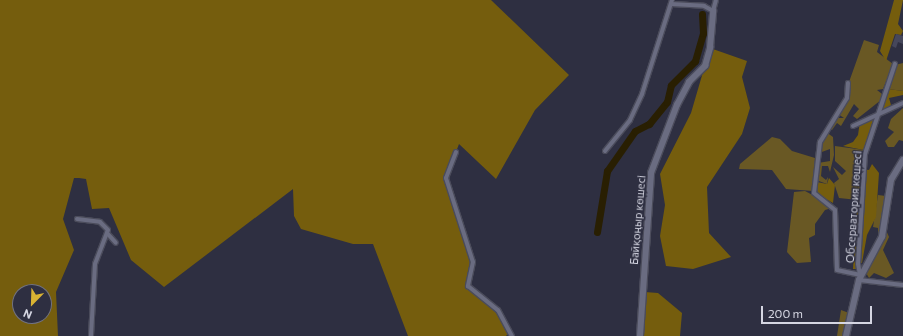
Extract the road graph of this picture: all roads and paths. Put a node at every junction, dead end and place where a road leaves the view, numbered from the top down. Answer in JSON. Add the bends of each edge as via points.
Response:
{"nodes":[{"id":1,"x":716,"y":0,"type":"edge"},
{"id":2,"x":671,"y":2,"type":"edge"},
{"id":3,"x":713,"y":11,"type":"junction"},
{"id":4,"x":895,"y":64,"type":"dead end"},
{"id":5,"x":848,"y":83,"type":"dead end"},
{"id":6,"x":903,"y":103,"type":"edge"},
{"id":7,"x":877,"y":118,"type":"junction"},
{"id":8,"x":853,"y":126,"type":"dead end"},
{"id":9,"x":605,"y":151,"type":"dead end"},
{"id":10,"x":456,"y":152,"type":"dead end"},
{"id":11,"x":902,"y":162,"type":"edge"},
{"id":12,"x":77,"y":219,"type":"dead end"},
{"id":13,"x":107,"y":233,"type":"junction"},
{"id":14,"x":116,"y":243,"type":"dead end"},
{"id":15,"x":860,"y":278,"type":"junction"},
{"id":16,"x":903,"y":285,"type":"edge"},
{"id":17,"x":91,"y":336,"type":"edge"},
{"id":18,"x":512,"y":336,"type":"edge"},
{"id":19,"x":640,"y":336,"type":"edge"},
{"id":20,"x":846,"y":336,"type":"edge"}],
"edges":[{"from":1,"to":3,"type":"street","name":"Байқоңыр көшесі"},
{"from":2,"to":3,"type":"street","via":[[704,6]]},
{"from":2,"to":9,"type":"street","via":[[664,17],[654,64],[633,114]]},
{"from":3,"to":19,"type":"street","name":"Байқоңыр көшесі","via":[[710,48],[705,66],[690,82],[677,105],[651,173]]},
{"from":4,"to":7,"type":"street","name":"Обсерватория көшесі"},
{"from":5,"to":15,"type":"street","via":[[847,98],[820,142],[814,193],[835,207],[837,270]]},
{"from":6,"to":7,"type":"street"},
{"from":7,"to":8,"type":"street","via":[[865,118]]},
{"from":7,"to":15,"type":"street","name":"Обсерватория көшесі","via":[[865,154],[858,264]]},
{"from":10,"to":18,"type":"street","via":[[446,178],[472,262],[468,286],[498,310]]},
{"from":11,"to":15,"type":"street","via":[[891,180],[882,237]]},
{"from":12,"to":13,"type":"street","via":[[100,222]]},
{"from":13,"to":14,"type":"street"},
{"from":13,"to":17,"type":"street","via":[[95,264]]},
{"from":15,"to":16,"type":"street"},
{"from":15,"to":20,"type":"street"}]}
